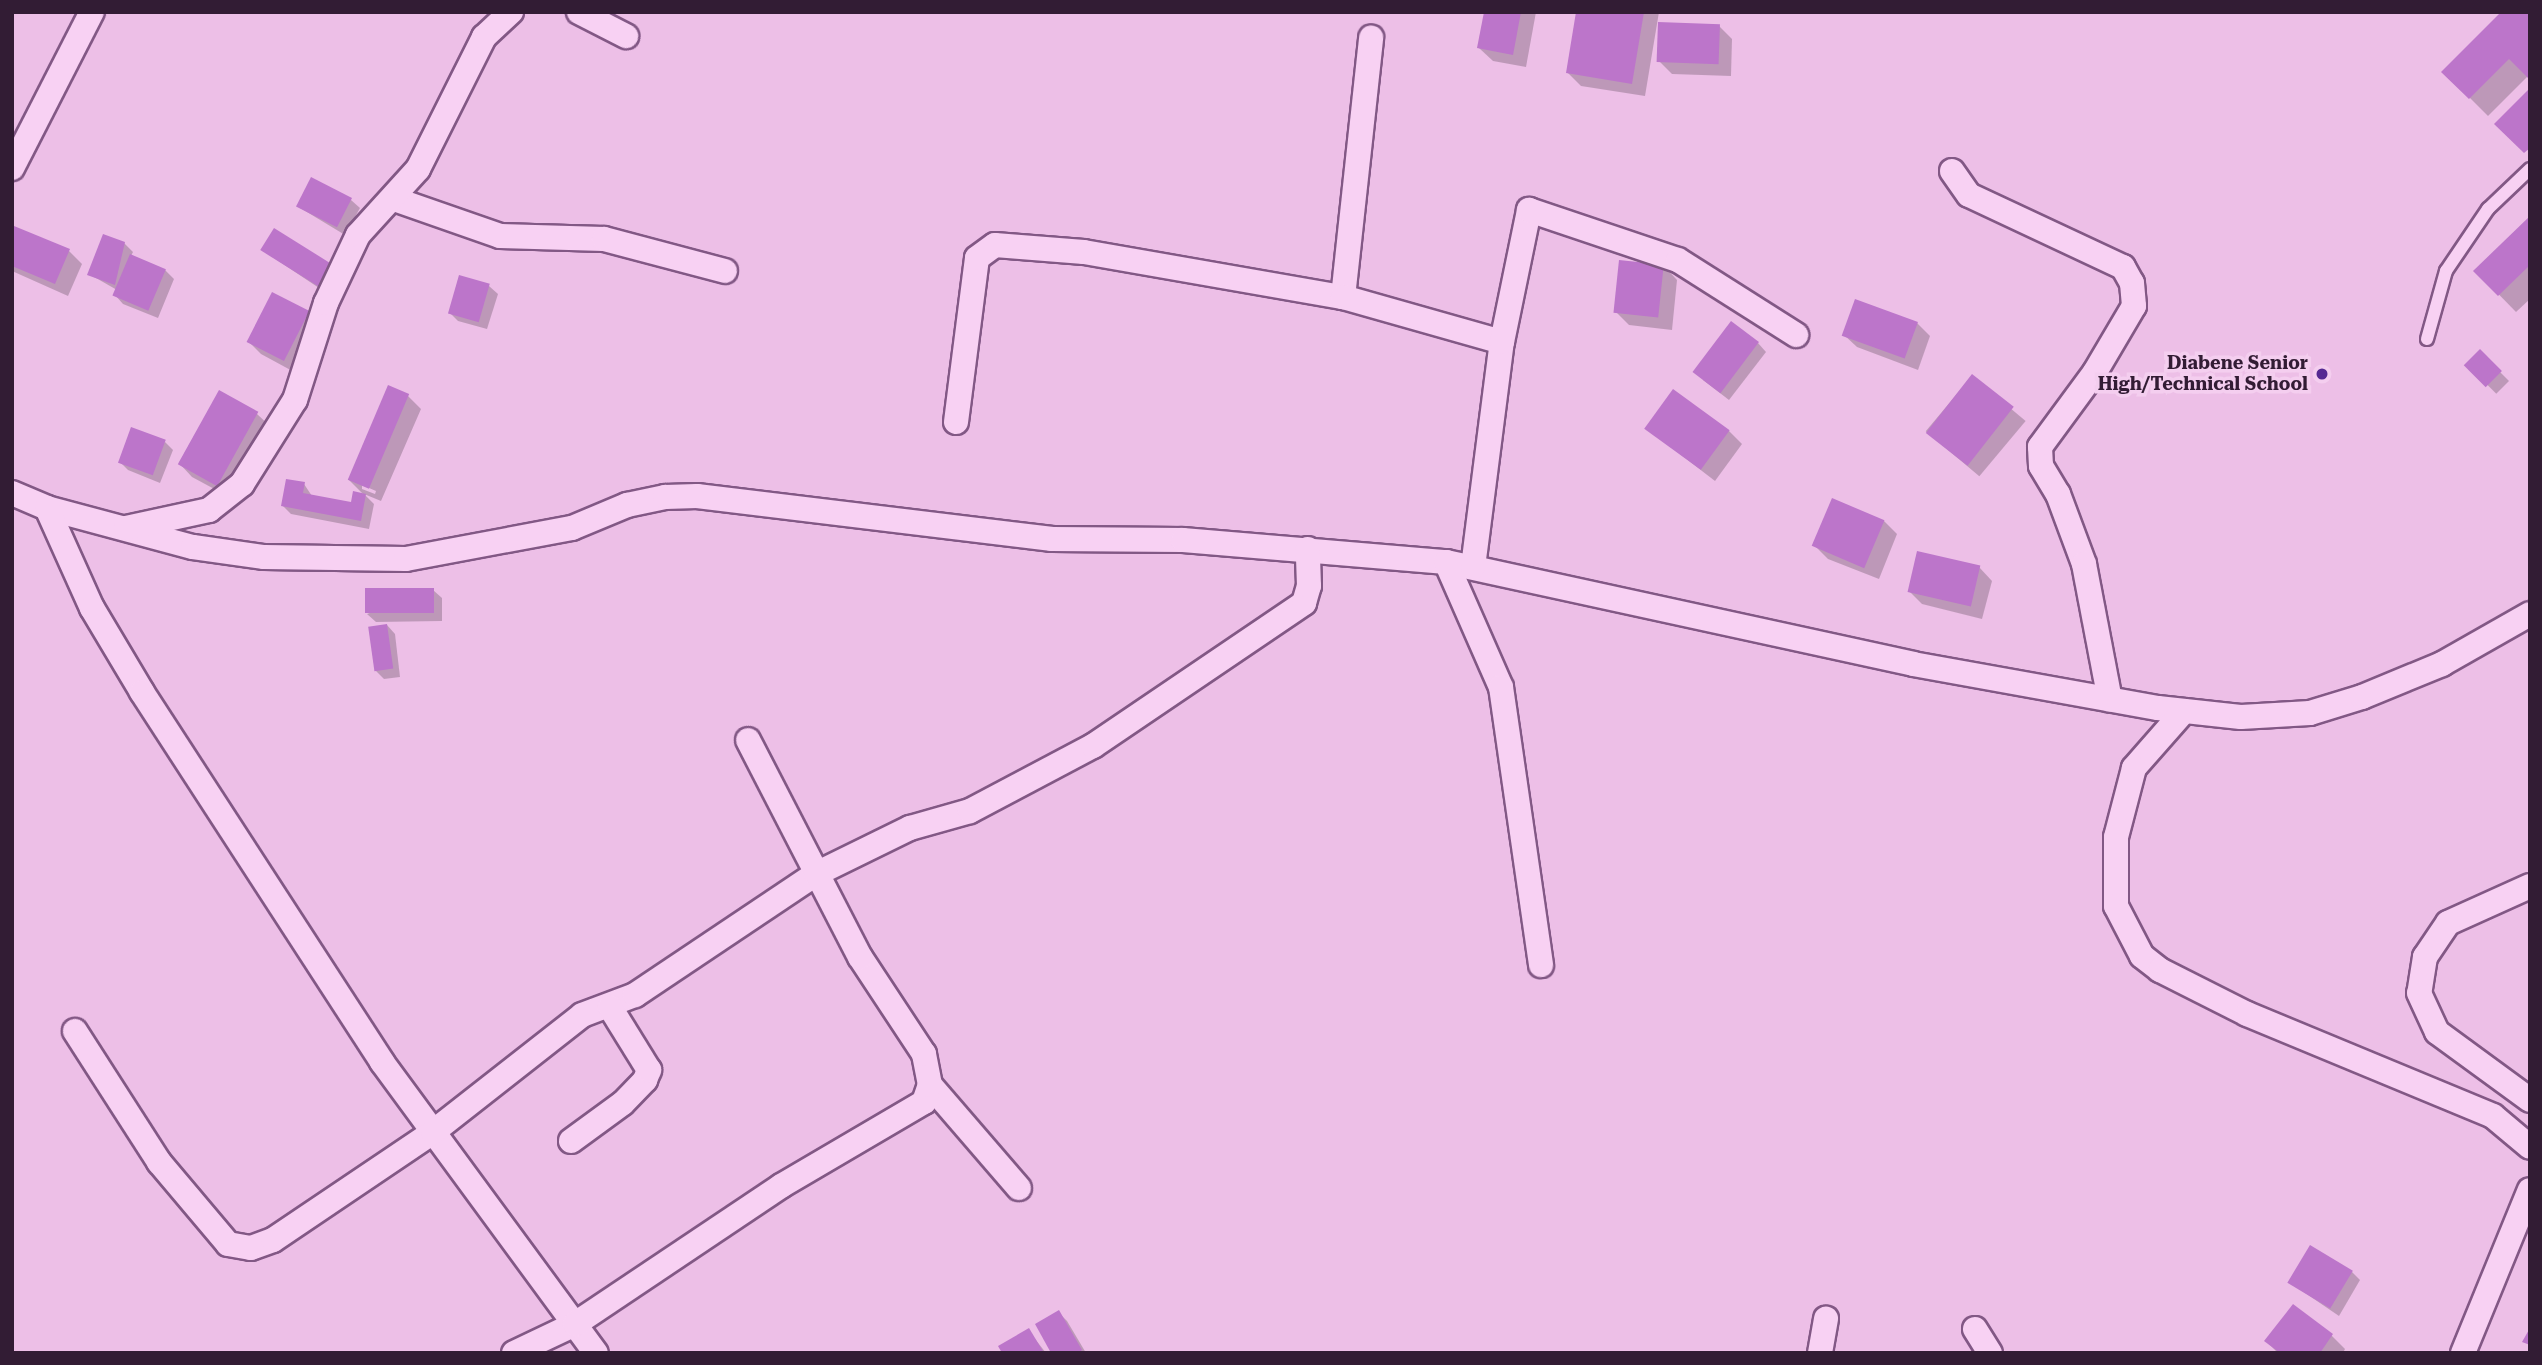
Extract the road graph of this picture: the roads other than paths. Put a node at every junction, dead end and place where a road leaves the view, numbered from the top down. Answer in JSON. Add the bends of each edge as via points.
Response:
{"nodes":[{"id":1,"x":92,"y":12,"type":"edge"},
{"id":2,"x":511,"y":12,"type":"edge"},
{"id":3,"x":579,"y":12,"type":"edge"},
{"id":4,"x":626,"y":36,"type":"dead end"},
{"id":5,"x":1371,"y":38,"type":"dead end"},
{"id":6,"x":12,"y":167,"type":"edge"},
{"id":7,"x":2530,"y":169,"type":"edge"},
{"id":8,"x":1952,"y":172,"type":"dead end"},
{"id":9,"x":394,"y":199,"type":"junction"},
{"id":10,"x":725,"y":271,"type":"dead end"},
{"id":11,"x":1343,"y":297,"type":"junction"},
{"id":12,"x":1796,"y":335,"type":"dead end"},
{"id":13,"x":2427,"y":339,"type":"dead end"},
{"id":14,"x":1502,"y":342,"type":"junction"},
{"id":15,"x":956,"y":422,"type":"dead end"},
{"id":16,"x":12,"y":493,"type":"edge"},
{"id":17,"x":47,"y":508,"type":"junction"},
{"id":18,"x":122,"y":529,"type":"junction"},
{"id":19,"x":1308,"y":548,"type":"junction"},
{"id":20,"x":1446,"y":562,"type":"junction"},
{"id":21,"x":1473,"y":567,"type":"junction"},
{"id":22,"x":2530,"y":614,"type":"edge"},
{"id":23,"x":2110,"y":700,"type":"junction"},
{"id":24,"x":2184,"y":711,"type":"junction"},
{"id":25,"x":748,"y":740,"type":"dead end"},
{"id":26,"x":816,"y":874,"type":"junction"},
{"id":27,"x":2530,"y":886,"type":"edge"},
{"id":28,"x":1541,"y":965,"type":"dead end"},
{"id":29,"x":610,"y":1007,"type":"junction"},
{"id":30,"x":75,"y":1031,"type":"dead end"},
{"id":31,"x":930,"y":1085,"type":"junction"},
{"id":32,"x":2530,"y":1100,"type":"edge"},
{"id":33,"x":433,"y":1132,"type":"junction"},
{"id":34,"x":571,"y":1140,"type":"dead end"},
{"id":35,"x":2530,"y":1146,"type":"edge"},
{"id":36,"x":1019,"y":1188,"type":"dead end"},
{"id":37,"x":2530,"y":1190,"type":"edge"},
{"id":38,"x":1826,"y":1318,"type":"dead end"},
{"id":39,"x":575,"y":1324,"type":"junction"},
{"id":40,"x":1975,"y":1329,"type":"dead end"},
{"id":41,"x":2473,"y":1350,"type":"edge"},
{"id":42,"x":514,"y":1353,"type":"edge"},
{"id":43,"x":596,"y":1353,"type":"edge"},
{"id":44,"x":1820,"y":1353,"type":"edge"},
{"id":45,"x":1990,"y":1353,"type":"edge"}],
"edges":[{"from":1,"to":6,"type":"street"},
{"from":2,"to":9,"type":"street","via":[[484,37],[418,169]]},
{"from":3,"to":4,"type":"street"},
{"from":5,"to":11,"type":"street"},
{"from":7,"to":13,"type":"lane","via":[[2488,209],[2446,271]]},
{"from":8,"to":23,"type":"street","via":[[1969,195],[2123,267],[2132,282],[2134,306],[2095,372],[2040,447],[2041,466],[2058,494],[2084,564]]},
{"from":9,"to":10,"type":"street","via":[[500,236],[604,239]]},
{"from":9,"to":18,"type":"street","via":[[358,234],[327,303],[295,400],[242,484],[209,510]]},
{"from":11,"to":14,"type":"street"},
{"from":11,"to":15,"type":"street","via":[[1084,252],[995,245],[977,258]]},
{"from":12,"to":14,"type":"street","via":[[1678,260],[1529,210]]},
{"from":14,"to":21,"type":"street"},
{"from":16,"to":17,"type":"street"},
{"from":17,"to":18,"type":"street"},
{"from":17,"to":33,"type":"street","via":[[92,608],[142,692],[382,1062]]},
{"from":18,"to":19,"type":"street","via":[[193,547],[264,557],[407,559],[572,528],[652,499],[697,496],[1052,539]]},
{"from":19,"to":20,"type":"street"},
{"from":19,"to":26,"type":"street","via":[[1309,586],[1304,603],[1093,746],[970,811],[909,828]]},
{"from":20,"to":21,"type":"street"},
{"from":20,"to":28,"type":"street","via":[[1501,687]]},
{"from":21,"to":23,"type":"street","via":[[1785,638]]},
{"from":22,"to":24,"type":"street","via":[[2442,664],[2310,713],[2241,717]]},
{"from":23,"to":24,"type":"street"},
{"from":24,"to":35,"type":"street","via":[[2134,768],[2116,837],[2116,906],[2142,956],[2161,971],[2247,1014],[2493,1116]]},
{"from":25,"to":26,"type":"street"},
{"from":26,"to":29,"type":"street"},
{"from":26,"to":31,"type":"street","via":[[860,957],[925,1054]]},
{"from":27,"to":32,"type":"street","via":[[2448,923],[2426,957],[2419,993],[2437,1032]]},
{"from":29,"to":33,"type":"street","via":[[582,1015]]},
{"from":29,"to":34,"type":"street","via":[[649,1070],[623,1103]]},
{"from":30,"to":33,"type":"street","via":[[159,1162],[228,1244],[251,1248],[273,1240]]},
{"from":31,"to":36,"type":"street"},
{"from":31,"to":39,"type":"street","via":[[924,1102],[781,1186]]},
{"from":33,"to":39,"type":"street"},
{"from":37,"to":41,"type":"street","via":[[2520,1204]]},
{"from":38,"to":44,"type":"street"},
{"from":39,"to":42,"type":"street"},
{"from":39,"to":43,"type":"street"},
{"from":40,"to":45,"type":"street"}]}
